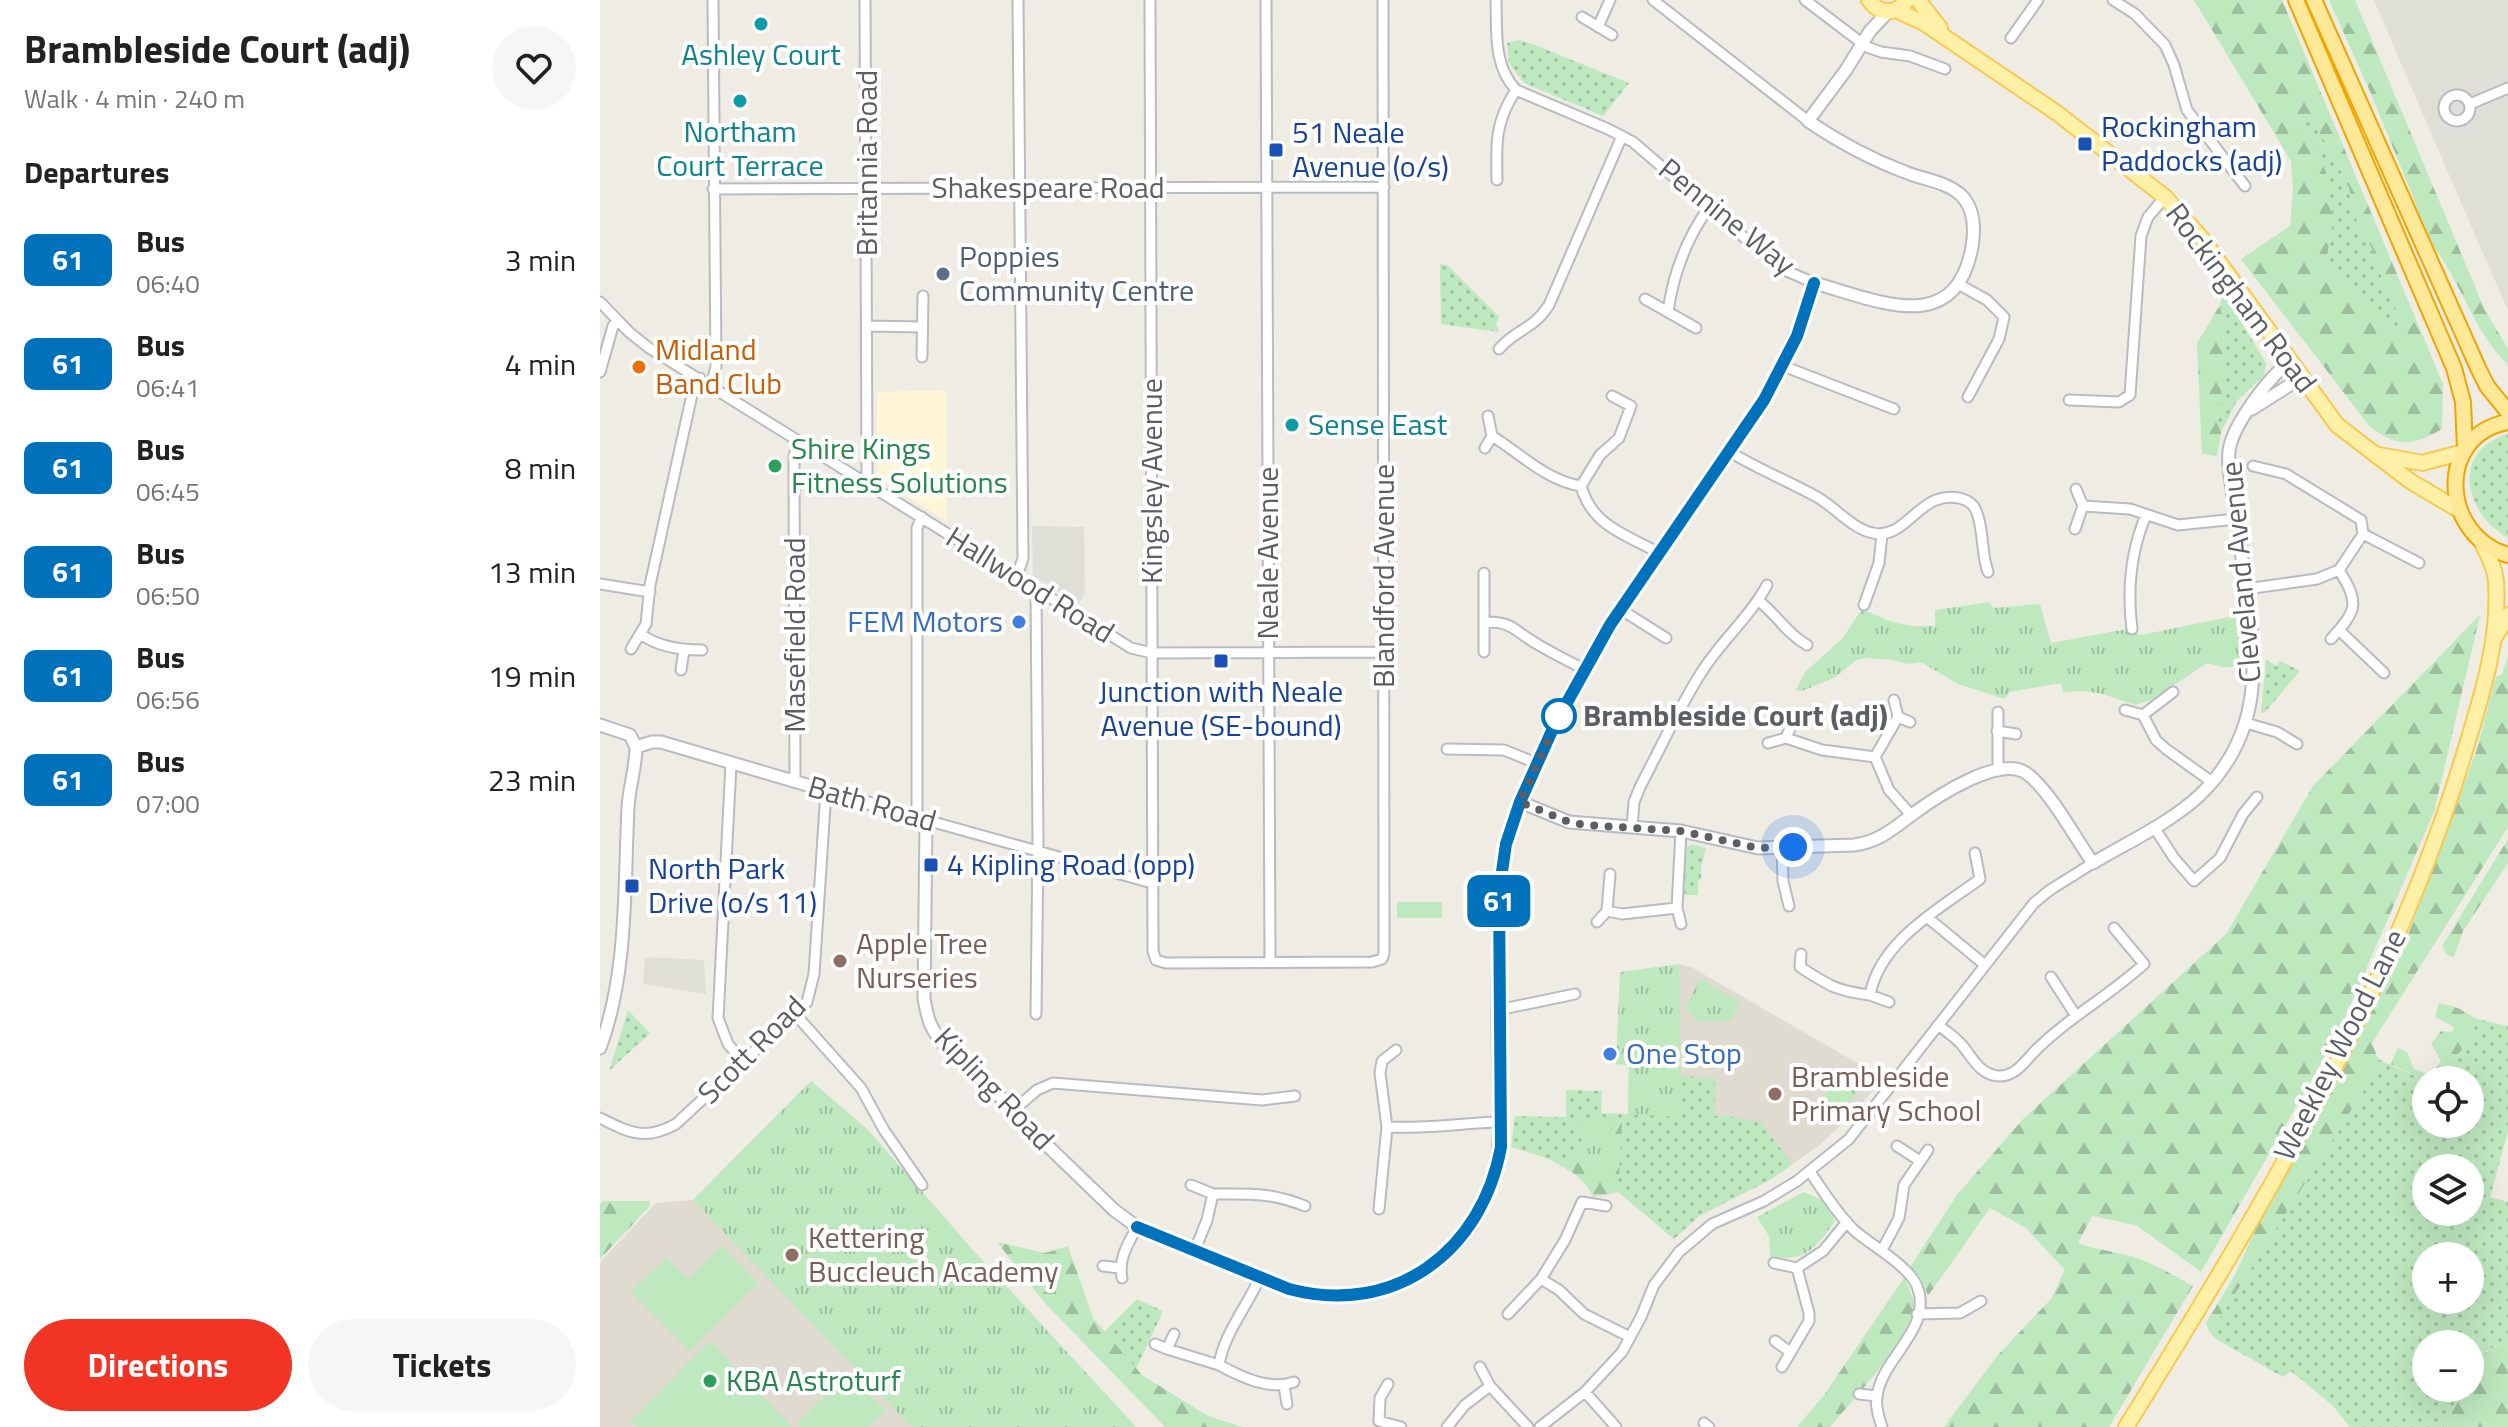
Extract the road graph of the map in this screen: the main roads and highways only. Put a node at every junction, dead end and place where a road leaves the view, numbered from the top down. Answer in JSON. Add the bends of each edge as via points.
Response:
{"nodes":[{"id":1,"x":1918,"y":0,"type":"edge"},
{"id":2,"x":2296,"y":0,"type":"edge"},
{"id":3,"x":2314,"y":0,"type":"edge"},
{"id":4,"x":1870,"y":2,"type":"edge"},
{"id":5,"x":1897,"y":7,"type":"edge"},
{"id":6,"x":1947,"y":38,"type":"junction"},
{"id":7,"x":2508,"y":412,"type":"edge"},
{"id":8,"x":2508,"y":422,"type":"edge"},
{"id":9,"x":2465,"y":451,"type":"junction"},
{"id":10,"x":2372,"y":453,"type":"junction"},
{"id":11,"x":2459,"y":510,"type":"junction"},
{"id":12,"x":2482,"y":543,"type":"junction"},
{"id":13,"x":2508,"y":555,"type":"edge"},
{"id":14,"x":2508,"y":615,"type":"edge"},
{"id":15,"x":2495,"y":637,"type":"junction"},
{"id":16,"x":2126,"y":1427,"type":"edge"}],
"edges":[{"from":1,"to":6,"type":"main road","name":"Rockingham Road"},
{"from":2,"to":9,"type":"highway","via":[[2454,368],[2463,402]]},
{"from":3,"to":7,"type":"highway","via":[[2479,370]]},
{"from":4,"to":5,"type":"main road","name":"Rockingham Road"},
{"from":5,"to":6,"type":"main road","name":"Rockingham Road"},
{"from":6,"to":10,"type":"main road","name":"Rockingham Road","via":[[2057,113],[2165,197],[2203,240],[2337,425]]},
{"from":8,"to":9,"type":"highway","via":[[2487,429]]},
{"from":9,"to":10,"type":"main road","name":"Rockingham Road","via":[[2422,463]]},
{"from":9,"to":11,"type":"highway","via":[[2455,482]]},
{"from":10,"to":11,"type":"main road","name":"Rockingham Road"},
{"from":11,"to":12,"type":"highway"},
{"from":12,"to":13,"type":"highway"},
{"from":12,"to":15,"type":"main road","name":"Weekley Wood Lane","via":[[2496,582]]},
{"from":14,"to":15,"type":"main road","name":"Weekley Wood Lane"},
{"from":15,"to":16,"type":"main road","name":"Weekley Wood Lane","via":[[2448,803],[2379,976],[2271,1183]]}]}
